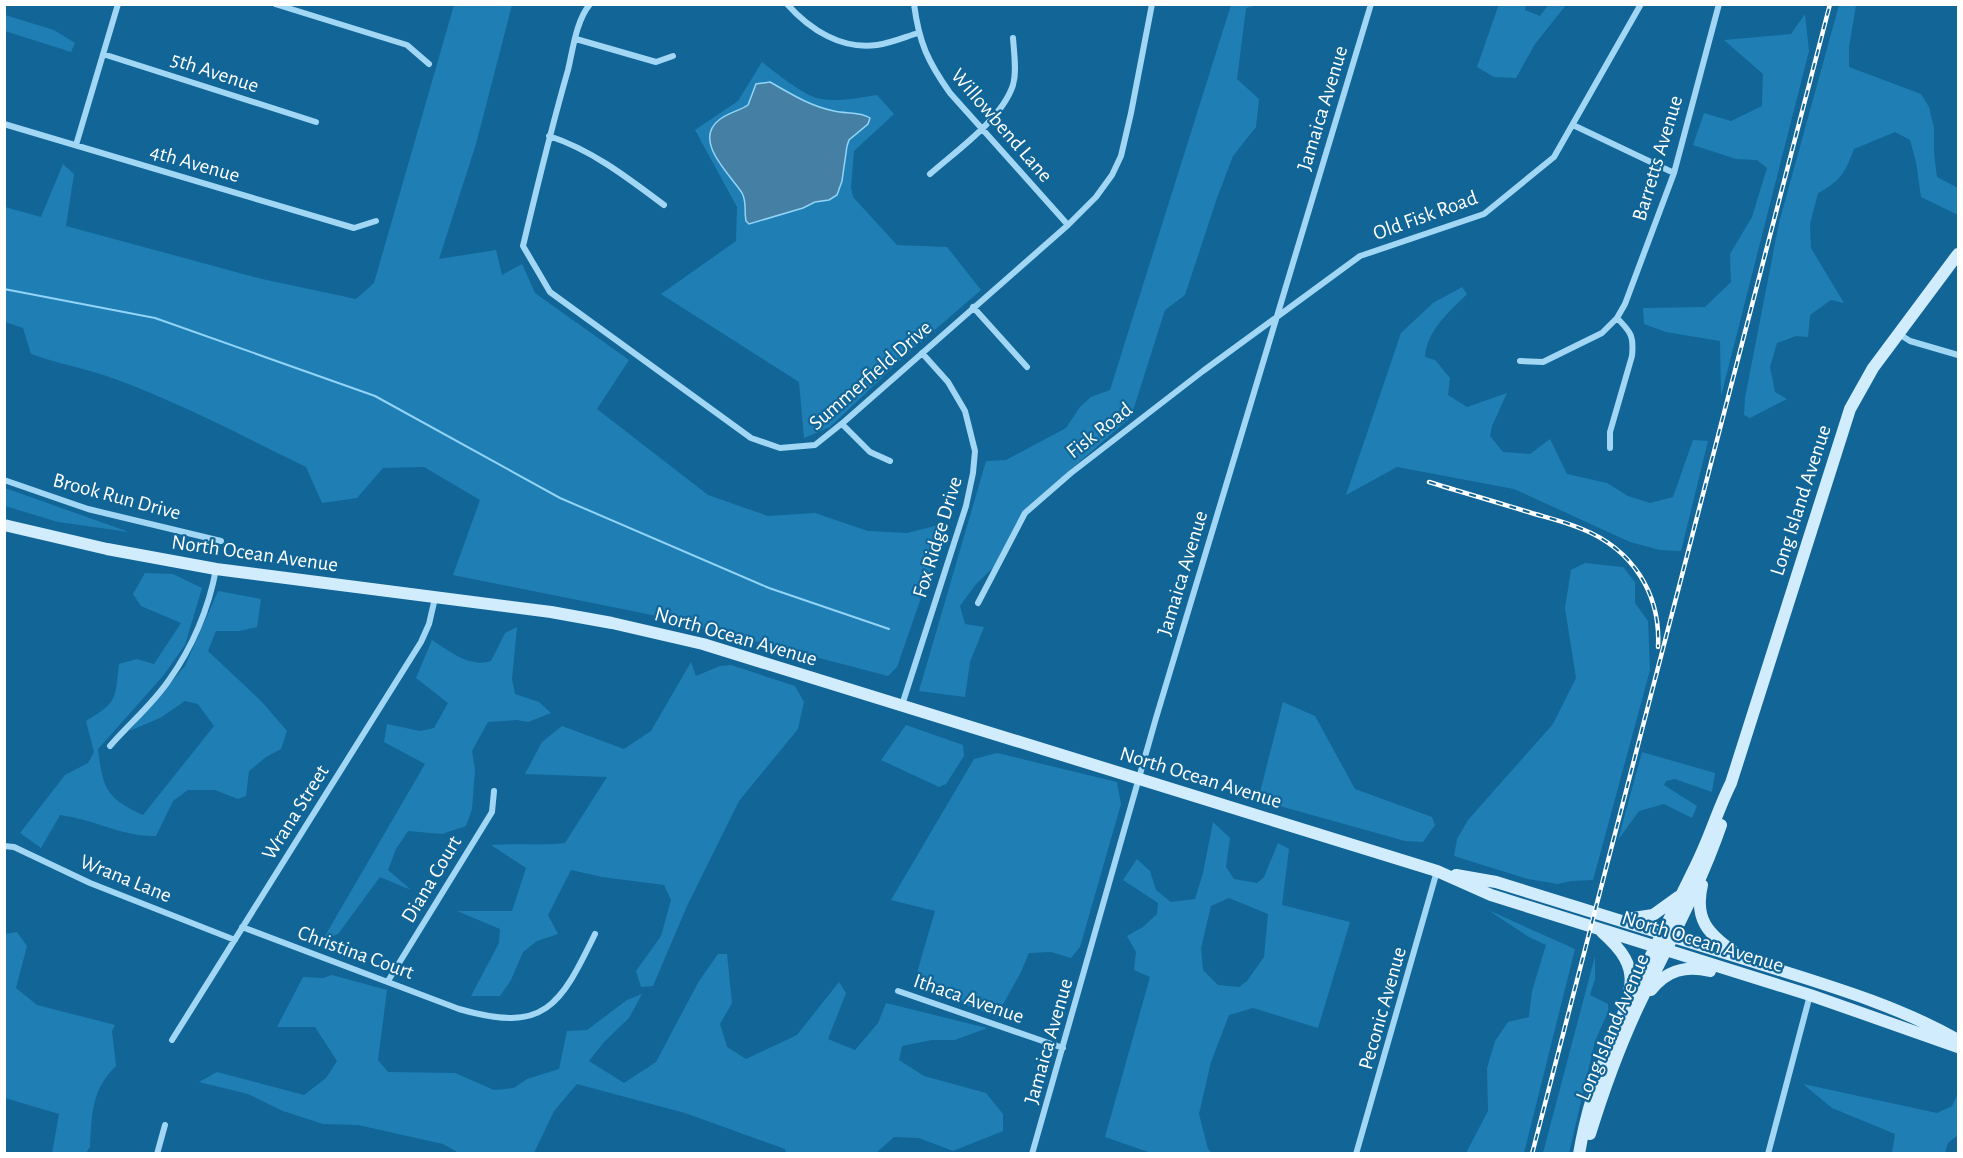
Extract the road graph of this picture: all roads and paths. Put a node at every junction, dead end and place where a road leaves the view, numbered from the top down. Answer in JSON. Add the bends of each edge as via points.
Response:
{"nodes":[{"id":1,"x":118,"y":4,"type":"edge"},
{"id":2,"x":275,"y":4,"type":"edge"},
{"id":3,"x":590,"y":4,"type":"edge"},
{"id":4,"x":787,"y":4,"type":"edge"},
{"id":5,"x":914,"y":4,"type":"edge"},
{"id":6,"x":1152,"y":4,"type":"edge"},
{"id":7,"x":1371,"y":4,"type":"edge"},
{"id":8,"x":1641,"y":4,"type":"edge"},
{"id":9,"x":1719,"y":4,"type":"edge"},
{"id":10,"x":918,"y":33,"type":"junction"},
{"id":11,"x":1013,"y":38,"type":"dead end"},
{"id":12,"x":576,"y":39,"type":"junction"},
{"id":13,"x":103,"y":54,"type":"junction"},
{"id":14,"x":673,"y":56,"type":"dead end"},
{"id":15,"x":429,"y":64,"type":"dead end"},
{"id":16,"x":316,"y":122,"type":"dead end"},
{"id":17,"x":4,"y":124,"type":"edge"},
{"id":18,"x":1573,"y":125,"type":"junction"},
{"id":19,"x":982,"y":128,"type":"junction"},
{"id":20,"x":549,"y":136,"type":"junction"},
{"id":21,"x":76,"y":145,"type":"junction"},
{"id":22,"x":1674,"y":173,"type":"junction"},
{"id":23,"x":930,"y":174,"type":"dead end"},
{"id":24,"x":664,"y":205,"type":"dead end"},
{"id":25,"x":376,"y":221,"type":"dead end"},
{"id":26,"x":1068,"y":225,"type":"junction"},
{"id":27,"x":1959,"y":254,"type":"edge"},
{"id":28,"x":973,"y":307,"type":"junction"},
{"id":29,"x":1277,"y":316,"type":"junction"},
{"id":30,"x":1617,"y":318,"type":"junction"},
{"id":31,"x":1898,"y":334,"type":"junction"},
{"id":32,"x":922,"y":353,"type":"junction"},
{"id":33,"x":1959,"y":355,"type":"edge"},
{"id":34,"x":1520,"y":361,"type":"dead end"},
{"id":35,"x":1027,"y":367,"type":"dead end"},
{"id":36,"x":842,"y":424,"type":"junction"},
{"id":37,"x":1610,"y":448,"type":"dead end"},
{"id":38,"x":890,"y":461,"type":"dead end"},
{"id":39,"x":4,"y":480,"type":"edge"},
{"id":40,"x":4,"y":525,"type":"edge"},
{"id":41,"x":221,"y":541,"type":"dead end"},
{"id":42,"x":216,"y":569,"type":"junction"},
{"id":43,"x":435,"y":597,"type":"junction"},
{"id":44,"x":978,"y":603,"type":"dead end"},
{"id":45,"x":902,"y":705,"type":"junction"},
{"id":46,"x":110,"y":746,"type":"dead end"},
{"id":47,"x":1139,"y":778,"type":"junction"},
{"id":48,"x":1731,"y":783,"type":"junction"},
{"id":49,"x":494,"y":792,"type":"dead end"},
{"id":50,"x":4,"y":846,"type":"edge"},
{"id":51,"x":1705,"y":870,"type":"junction"},
{"id":52,"x":1437,"y":872,"type":"junction"},
{"id":53,"x":1681,"y":894,"type":"junction"},
{"id":54,"x":1618,"y":920,"type":"junction"},
{"id":55,"x":242,"y":927,"type":"junction"},
{"id":56,"x":1599,"y":929,"type":"junction"},
{"id":57,"x":595,"y":934,"type":"dead end"},
{"id":58,"x":1667,"y":935,"type":"junction"},
{"id":59,"x":235,"y":940,"type":"junction"},
{"id":60,"x":1661,"y":948,"type":"junction"},
{"id":61,"x":1745,"y":960,"type":"junction"},
{"id":62,"x":388,"y":981,"type":"junction"},
{"id":63,"x":1769,"y":982,"type":"junction"},
{"id":64,"x":898,"y":991,"type":"dead end"},
{"id":65,"x":1810,"y":995,"type":"junction"},
{"id":66,"x":1631,"y":1007,"type":"junction"},
{"id":67,"x":172,"y":1040,"type":"dead end"},
{"id":68,"x":1959,"y":1040,"type":"edge"},
{"id":69,"x":1959,"y":1047,"type":"edge"},
{"id":70,"x":1063,"y":1048,"type":"junction"},
{"id":71,"x":165,"y":1125,"type":"dead end"},
{"id":72,"x":157,"y":1154,"type":"edge"},
{"id":73,"x":1032,"y":1154,"type":"edge"},
{"id":74,"x":1356,"y":1154,"type":"edge"},
{"id":75,"x":1581,"y":1154,"type":"edge"},
{"id":76,"x":1768,"y":1154,"type":"edge"}],
"edges":[{"from":1,"to":13,"type":"street"},
{"from":2,"to":15,"type":"street","via":[[407,45]]},
{"from":3,"to":12,"type":"street","name":"Summerfield Drive"},
{"from":4,"to":10,"type":"street","via":[[816,32],[841,42],[875,45]]},
{"from":5,"to":10,"type":"street","name":"Willowbend Lane"},
{"from":6,"to":26,"type":"street","name":"Summerfield Drive","via":[[1121,156],[1096,197]]},
{"from":7,"to":29,"type":"street","name":"Jamaica Avenue"},
{"from":8,"to":18,"type":"street","name":"Old Fisk Road"},
{"from":9,"to":22,"type":"street","name":"Barretts Avenue"},
{"from":10,"to":19,"type":"street","name":"Willowbend Lane","via":[[934,71]]},
{"from":11,"to":19,"type":"street","via":[[1014,83],[1007,99]]},
{"from":12,"to":14,"type":"street","via":[[656,62]]},
{"from":12,"to":20,"type":"street","name":"Summerfield Drive"},
{"from":13,"to":16,"type":"street","name":"5th Avenue"},
{"from":13,"to":21,"type":"street"},
{"from":17,"to":21,"type":"street","name":"4th Avenue"},
{"from":18,"to":22,"type":"street"},
{"from":18,"to":29,"type":"street","name":"Old Fisk Road","via":[[1554,157],[1484,214],[1360,256]]},
{"from":19,"to":23,"type":"street"},
{"from":19,"to":26,"type":"street","name":"Willowbend Lane"},
{"from":20,"to":24,"type":"street","via":[[592,154]]},
{"from":20,"to":36,"type":"street","name":"Summerfield Drive","via":[[523,246],[550,292],[751,438],[780,448],[815,445]]},
{"from":21,"to":25,"type":"street","name":"4th Avenue","via":[[354,228]]},
{"from":22,"to":30,"type":"street","name":"Barretts Avenue"},
{"from":26,"to":28,"type":"street","name":"Summerfield Drive"},
{"from":27,"to":31,"type":"main road","name":"Long Island Avenue"},
{"from":28,"to":32,"type":"street","name":"Summerfield Drive"},
{"from":28,"to":35,"type":"street"},
{"from":29,"to":44,"type":"street","name":"Fisk Road","via":[[1071,473],[1025,513]]},
{"from":29,"to":47,"type":"street","name":"Jamaica Avenue"},
{"from":30,"to":34,"type":"street","name":"Barretts Avenue","via":[[1602,333],[1544,362]]},
{"from":30,"to":37,"type":"street","via":[[1631,333],[1633,345],[1610,432]]},
{"from":31,"to":33,"type":"street"},
{"from":31,"to":48,"type":"main road","name":"Long Island Avenue","via":[[1864,380],[1850,409]]},
{"from":32,"to":36,"type":"street","name":"Summerfield Drive"},
{"from":32,"to":45,"type":"street","name":"Fox Ridge Drive","via":[[948,382],[965,411],[975,451],[966,506]]},
{"from":36,"to":38,"type":"street","via":[[870,452]]},
{"from":39,"to":41,"type":"street","name":"Brook Run Drive","via":[[88,509]]},
{"from":40,"to":42,"type":"main road","name":"North Ocean Avenue"},
{"from":42,"to":43,"type":"main road","name":"North Ocean Avenue"},
{"from":42,"to":46,"type":"street","via":[[210,597],[186,654],[169,681]]},
{"from":43,"to":45,"type":"main road","name":"North Ocean Avenue","via":[[642,629]]},
{"from":43,"to":55,"type":"street","name":"Wrana Street","via":[[421,642]]},
{"from":45,"to":47,"type":"main road","name":"North Ocean Avenue"},
{"from":47,"to":52,"type":"main road","name":"North Ocean Avenue"},
{"from":47,"to":70,"type":"street","name":"Jamaica Avenue"},
{"from":48,"to":51,"type":"main road","name":"Long Island Avenue","via":[[1728,806]]},
{"from":48,"to":53,"type":"main road","name":"Long Island Avenue"},
{"from":49,"to":62,"type":"street","name":"Diana Court","via":[[492,812]]},
{"from":50,"to":59,"type":"street","name":"Wrana Lane"},
{"from":51,"to":58,"type":"main road","name":"Long Island Avenue"},
{"from":51,"to":61,"type":"main road","via":[[1700,900],[1702,918],[1716,939]]},
{"from":52,"to":54,"type":"main road","name":"North Ocean Avenue","via":[[1496,882]]},
{"from":52,"to":56,"type":"main road","name":"North Ocean Avenue","via":[[1491,895]]},
{"from":52,"to":74,"type":"street","name":"Peconic Avenue"},
{"from":53,"to":54,"type":"main road","via":[[1653,915]]},
{"from":53,"to":58,"type":"main road","name":"Long Island Avenue"},
{"from":54,"to":58,"type":"main road","name":"North Ocean Avenue"},
{"from":55,"to":59,"type":"street","name":"Wrana Street"},
{"from":55,"to":62,"type":"street","name":"Christina Court"},
{"from":56,"to":60,"type":"main road","name":"North Ocean Avenue"},
{"from":56,"to":66,"type":"main road","via":[[1628,963]]},
{"from":57,"to":62,"type":"street","name":"Christina Court","via":[[562,994],[532,1016],[519,1019],[482,1016]]},
{"from":58,"to":60,"type":"main road","name":"Long Island Avenue"},
{"from":58,"to":61,"type":"main road","name":"North Ocean Avenue"},
{"from":59,"to":67,"type":"street","name":"Wrana Street"},
{"from":60,"to":63,"type":"main road","name":"North Ocean Avenue"},
{"from":60,"to":66,"type":"main road","name":"Long Island Avenue"},
{"from":61,"to":68,"type":"main road","name":"North Ocean Avenue","via":[[1846,992]]},
{"from":63,"to":65,"type":"main road","name":"North Ocean Avenue"},
{"from":63,"to":66,"type":"main road","via":[[1701,968],[1680,969],[1659,981]]},
{"from":64,"to":70,"type":"street","name":"Ithaca Avenue"},
{"from":65,"to":69,"type":"main road","name":"North Ocean Avenue"},
{"from":65,"to":76,"type":"street"},
{"from":66,"to":75,"type":"main road","name":"Long Island Avenue","via":[[1594,1088]]},
{"from":70,"to":73,"type":"street","name":"Jamaica Avenue"},
{"from":71,"to":72,"type":"street"}]}
